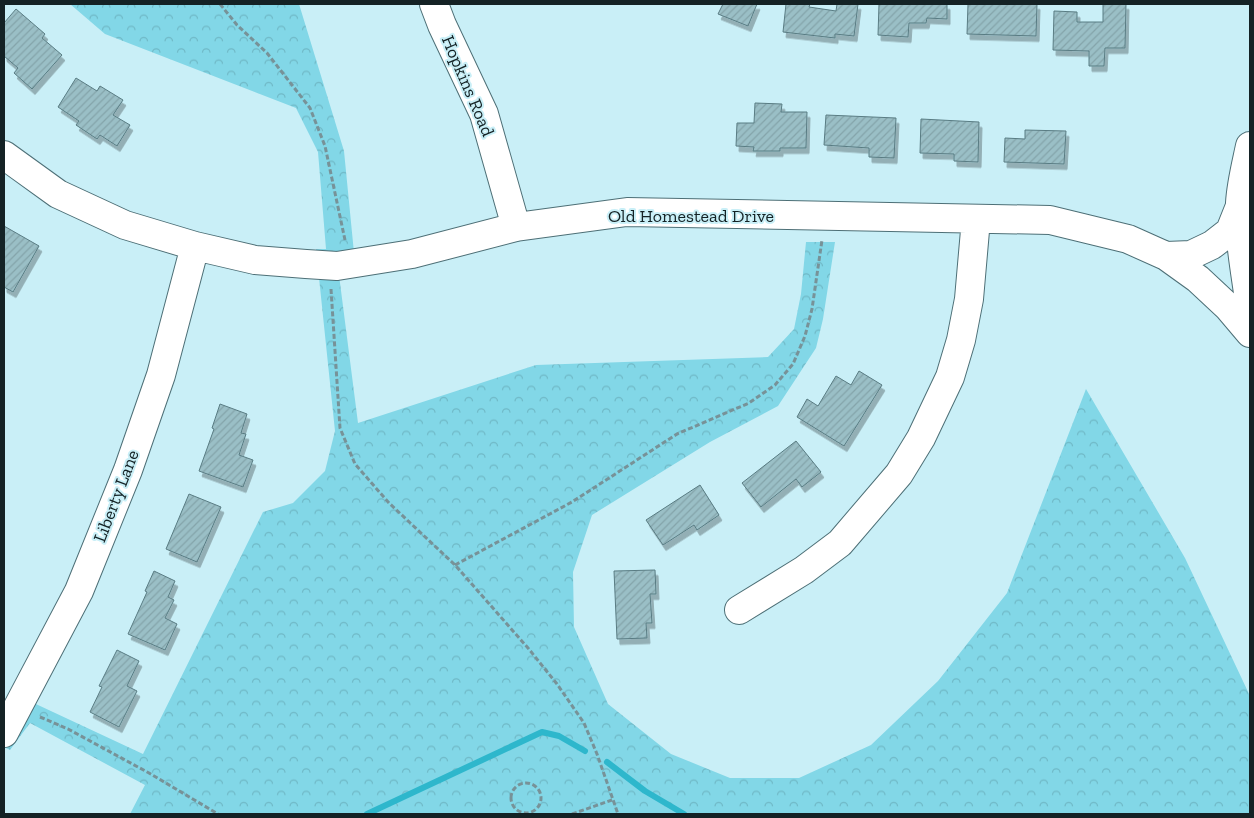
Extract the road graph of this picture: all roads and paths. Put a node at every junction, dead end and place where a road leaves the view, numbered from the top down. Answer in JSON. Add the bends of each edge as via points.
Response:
{"nodes":[{"id":1,"x":220,"y":4,"type":"edge"},
{"id":2,"x":434,"y":4,"type":"edge"},
{"id":3,"x":1250,"y":146,"type":"edge"},
{"id":4,"x":4,"y":155,"type":"edge"},
{"id":5,"x":1240,"y":205,"type":"junction"},
{"id":6,"x":825,"y":216,"type":"junction"},
{"id":7,"x":976,"y":219,"type":"junction"},
{"id":8,"x":516,"y":227,"type":"junction"},
{"id":9,"x":195,"y":246,"type":"junction"},
{"id":10,"x":1166,"y":256,"type":"junction"},
{"id":11,"x":337,"y":266,"type":"junction"},
{"id":12,"x":1250,"y":308,"type":"edge"},
{"id":13,"x":1250,"y":333,"type":"edge"},
{"id":14,"x":455,"y":566,"type":"junction"},
{"id":15,"x":739,"y":610,"type":"dead end"},
{"id":16,"x":8,"y":727,"type":"edge"},
{"id":17,"x":612,"y":800,"type":"junction"},
{"id":18,"x":533,"y":813,"type":"edge"},
{"id":19,"x":218,"y":814,"type":"edge"},
{"id":20,"x":572,"y":814,"type":"edge"},
{"id":21,"x":618,"y":814,"type":"edge"}],
"edges":[{"from":1,"to":11,"type":"path","via":[[266,52],[310,108],[325,146],[347,249]]},
{"from":2,"to":8,"type":"street","name":"Hopkins Road","via":[[484,114]]},
{"from":3,"to":5,"type":"street"},
{"from":4,"to":9,"type":"street","name":"Old Homestead Drive","via":[[58,194],[126,225]]},
{"from":5,"to":10,"type":"street","via":[[1230,231],[1212,245],[1191,255]]},
{"from":5,"to":12,"type":"street"},
{"from":6,"to":7,"type":"street","name":"Old Homestead Drive"},
{"from":6,"to":8,"type":"street","name":"Old Homestead Drive","via":[[627,212]]},
{"from":6,"to":14,"type":"path","via":[[812,309],[793,364],[776,385],[749,403],[678,434],[572,502]]},
{"from":7,"to":10,"type":"street","name":"Old Homestead Drive","via":[[1050,220],[1128,240]]},
{"from":7,"to":15,"type":"street","via":[[969,299],[961,340],[950,377],[922,438],[899,474],[840,543],[804,570]]},
{"from":8,"to":11,"type":"street","name":"Old Homestead Drive","via":[[412,254]]},
{"from":9,"to":11,"type":"street","name":"Old Homestead Drive","via":[[255,260]]},
{"from":9,"to":16,"type":"street","name":"Liberty Lane","via":[[161,375],[128,470],[79,591]]},
{"from":10,"to":13,"type":"street","name":"Old Homestead Drive","via":[[1198,279]]},
{"from":11,"to":14,"type":"path","via":[[330,280],[340,428],[355,464],[389,503]]},
{"from":14,"to":17,"type":"path","via":[[528,648],[584,723]]},
{"from":16,"to":19,"type":"path","via":[[33,714],[68,729]]},
{"from":17,"to":20,"type":"path"},
{"from":17,"to":21,"type":"path"},
{"from":18,"to":18,"type":"path","via":[[518,811],[512,804],[512,795],[517,787],[531,784],[541,795],[540,805]]}]}
